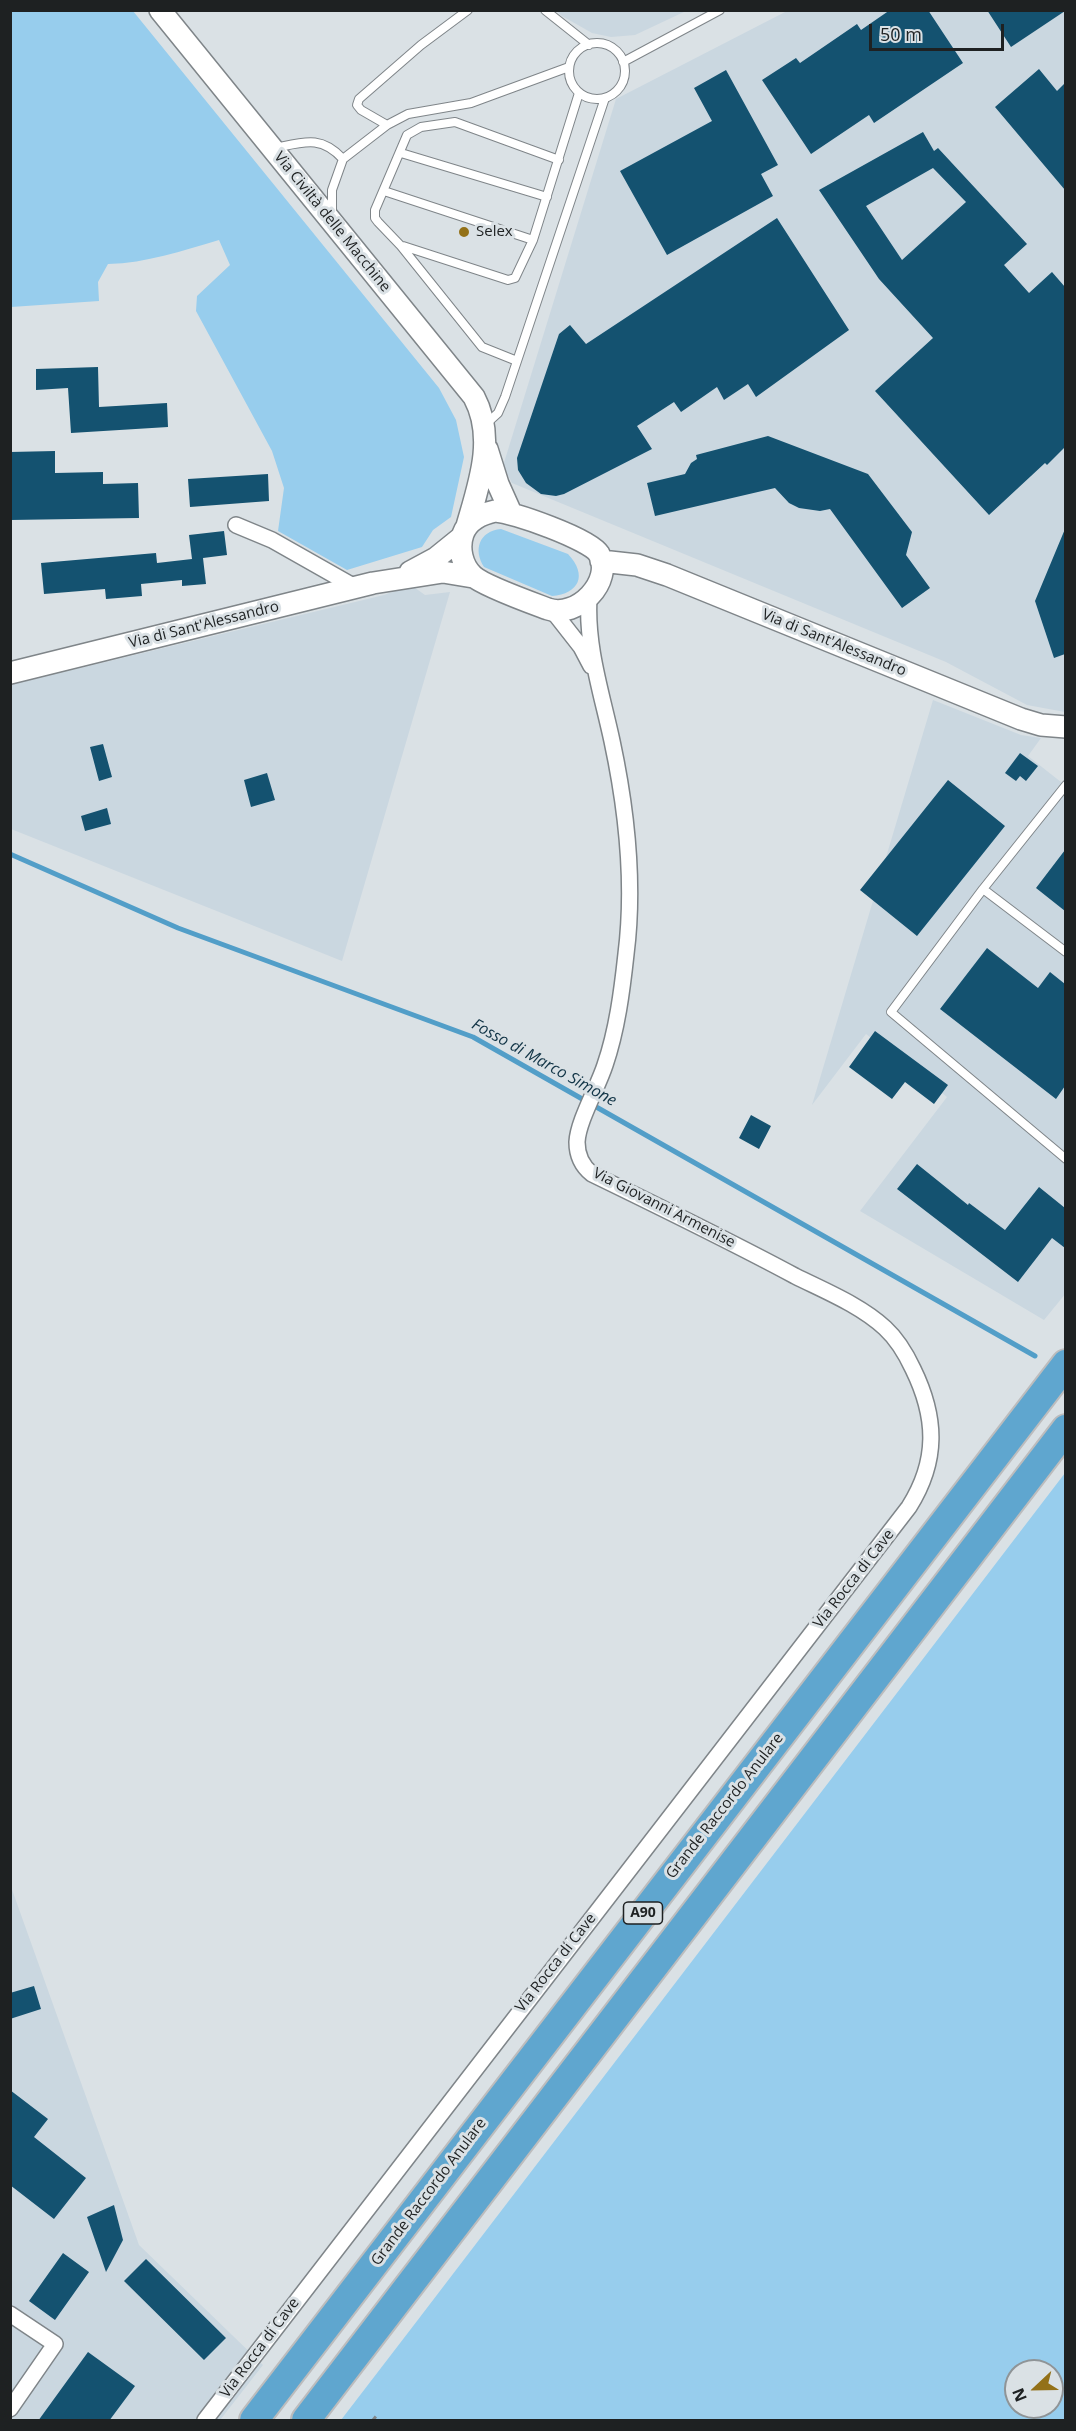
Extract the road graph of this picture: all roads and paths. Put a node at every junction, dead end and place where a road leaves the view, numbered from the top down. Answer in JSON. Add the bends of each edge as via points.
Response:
{"nodes":[{"id":1,"x":160,"y":10,"type":"edge"},
{"id":2,"x":468,"y":10,"type":"edge"},
{"id":3,"x":545,"y":10,"type":"edge"},
{"id":4,"x":720,"y":10,"type":"edge"},
{"id":5,"x":589,"y":45,"type":"junction"},
{"id":6,"x":623,"y":62,"type":"junction"},
{"id":7,"x":569,"y":67,"type":"junction"},
{"id":8,"x":579,"y":93,"type":"junction"},
{"id":9,"x":605,"y":98,"type":"junction"},
{"id":10,"x":448,"y":106,"type":"junction"},
{"id":11,"x":455,"y":122,"type":"junction"},
{"id":12,"x":387,"y":125,"type":"junction"},
{"id":13,"x":272,"y":148,"type":"junction"},
{"id":14,"x":401,"y":153,"type":"junction"},
{"id":15,"x":343,"y":159,"type":"junction"},
{"id":16,"x":559,"y":160,"type":"junction"},
{"id":17,"x":384,"y":191,"type":"junction"},
{"id":18,"x":547,"y":196,"type":"junction"},
{"id":19,"x":332,"y":223,"type":"junction"},
{"id":20,"x":533,"y":240,"type":"junction"},
{"id":21,"x":401,"y":246,"type":"junction"},
{"id":22,"x":517,"y":361,"type":"junction"},
{"id":23,"x":485,"y":434,"type":"junction"},
{"id":24,"x":512,"y":513,"type":"junction"},
{"id":25,"x":236,"y":525,"type":"dead end"},
{"id":26,"x":464,"y":532,"type":"junction"},
{"id":27,"x":601,"y":561,"type":"junction"},
{"id":28,"x":473,"y":577,"type":"junction"},
{"id":29,"x":399,"y":578,"type":"junction"},
{"id":30,"x":355,"y":587,"type":"junction"},
{"id":31,"x":589,"y":598,"type":"junction"},
{"id":32,"x":552,"y":610,"type":"junction"},
{"id":33,"x":10,"y":673,"type":"edge"},
{"id":34,"x":597,"y":676,"type":"junction"},
{"id":35,"x":1065,"y":727,"type":"edge"},
{"id":36,"x":1065,"y":785,"type":"edge"},
{"id":37,"x":983,"y":889,"type":"junction"},
{"id":38,"x":1065,"y":952,"type":"edge"},
{"id":39,"x":1065,"y":1160,"type":"edge"},
{"id":40,"x":1065,"y":1364,"type":"edge"},
{"id":41,"x":1065,"y":1429,"type":"edge"},
{"id":42,"x":909,"y":1507,"type":"joint"},
{"id":43,"x":10,"y":2314,"type":"edge"},
{"id":44,"x":10,"y":2409,"type":"edge"},
{"id":45,"x":378,"y":2414,"type":"dead end"},
{"id":46,"x":205,"y":2421,"type":"edge"},
{"id":47,"x":254,"y":2421,"type":"edge"},
{"id":48,"x":306,"y":2421,"type":"edge"},
{"id":49,"x":373,"y":2421,"type":"edge"}],
"edges":[{"from":1,"to":13,"type":"street","name":"Via Civiltà delle Macchine"},
{"from":2,"to":12,"type":"lane","via":[[359,99],[357,105],[361,110]]},
{"from":3,"to":5,"type":"lane"},
{"from":4,"to":6,"type":"lane"},
{"from":5,"to":6,"type":"lane","via":[[606,45]]},
{"from":5,"to":7,"type":"lane","via":[[576,53]]},
{"from":6,"to":9,"type":"lane","via":[[623,80]]},
{"from":7,"to":8,"type":"lane"},
{"from":7,"to":10,"type":"lane","via":[[471,103]]},
{"from":8,"to":9,"type":"lane"},
{"from":8,"to":16,"type":"lane"},
{"from":9,"to":22,"type":"lane"},
{"from":10,"to":11,"type":"lane"},
{"from":10,"to":12,"type":"lane","via":[[408,114]]},
{"from":11,"to":14,"type":"lane","via":[[412,131]]},
{"from":11,"to":16,"type":"lane"},
{"from":12,"to":15,"type":"lane"},
{"from":13,"to":15,"type":"lane","via":[[319,142]]},
{"from":13,"to":19,"type":"street","name":"Via Civiltà delle Macchine"},
{"from":14,"to":17,"type":"lane"},
{"from":14,"to":18,"type":"lane"},
{"from":15,"to":19,"type":"lane","via":[[332,190]]},
{"from":16,"to":18,"type":"lane"},
{"from":17,"to":20,"type":"lane"},
{"from":17,"to":21,"type":"lane","via":[[375,218]]},
{"from":18,"to":20,"type":"lane"},
{"from":19,"to":23,"type":"street","name":"Via Civiltà delle Macchine","via":[[462,379],[478,404]]},
{"from":20,"to":21,"type":"lane","via":[[515,278],[508,280]]},
{"from":21,"to":22,"type":"lane","via":[[482,347]]},
{"from":22,"to":23,"type":"lane","via":[[500,409]]},
{"from":23,"to":24,"type":"street","name":"Via Civiltà delle Macchine","via":[[498,484]]},
{"from":23,"to":26,"type":"street","via":[[478,484]]},
{"from":24,"to":26,"type":"street","name":"Via di Sant'Alessandro","via":[[487,513],[475,518]]},
{"from":24,"to":27,"type":"street","name":"Via di Sant'Alessandro","via":[[590,545]]},
{"from":25,"to":30,"type":"street","via":[[272,540]]},
{"from":26,"to":28,"type":"street","via":[[462,557]]},
{"from":26,"to":29,"type":"street","name":"Via di Sant'Alessandro","via":[[426,564]]},
{"from":27,"to":31,"type":"street","via":[[599,579]]},
{"from":27,"to":35,"type":"street","name":"Via di Sant'Alessandro","via":[[668,574],[1021,718]]},
{"from":28,"to":29,"type":"street","name":"Via di Sant'Alessandro","via":[[443,572]]},
{"from":28,"to":32,"type":"street","name":"Via di Sant'Alessandro"},
{"from":29,"to":30,"type":"street","name":"Via di Sant'Alessandro"},
{"from":30,"to":33,"type":"street","name":"Via di Sant'Alessandro"},
{"from":31,"to":32,"type":"street","via":[[569,610]]},
{"from":31,"to":34,"type":"street","name":"Via Giovanni Armenise"},
{"from":32,"to":34,"type":"street","name":"Via Giovanni Armenise"},
{"from":34,"to":42,"type":"street","name":"Via Giovanni Armenise","via":[[625,813],[630,902],[617,1013],[609,1051],[578,1136],[578,1152],[592,1174],[845,1302],[873,1319],[896,1340],[923,1391],[932,1429],[926,1474]]},
{"from":36,"to":37,"type":"lane"},
{"from":37,"to":38,"type":"lane"},
{"from":37,"to":39,"type":"lane","via":[[891,1012]]},
{"from":40,"to":47,"type":"highway","name":"Grande Raccordo Anulare","number":"A90"},
{"from":41,"to":48,"type":"highway","number":"A90"},
{"from":42,"to":46,"type":"street","name":"Via Rocca di Cave"},
{"from":43,"to":44,"type":"street","via":[[55,2344]]},
{"from":45,"to":49,"type":"path"}]}
